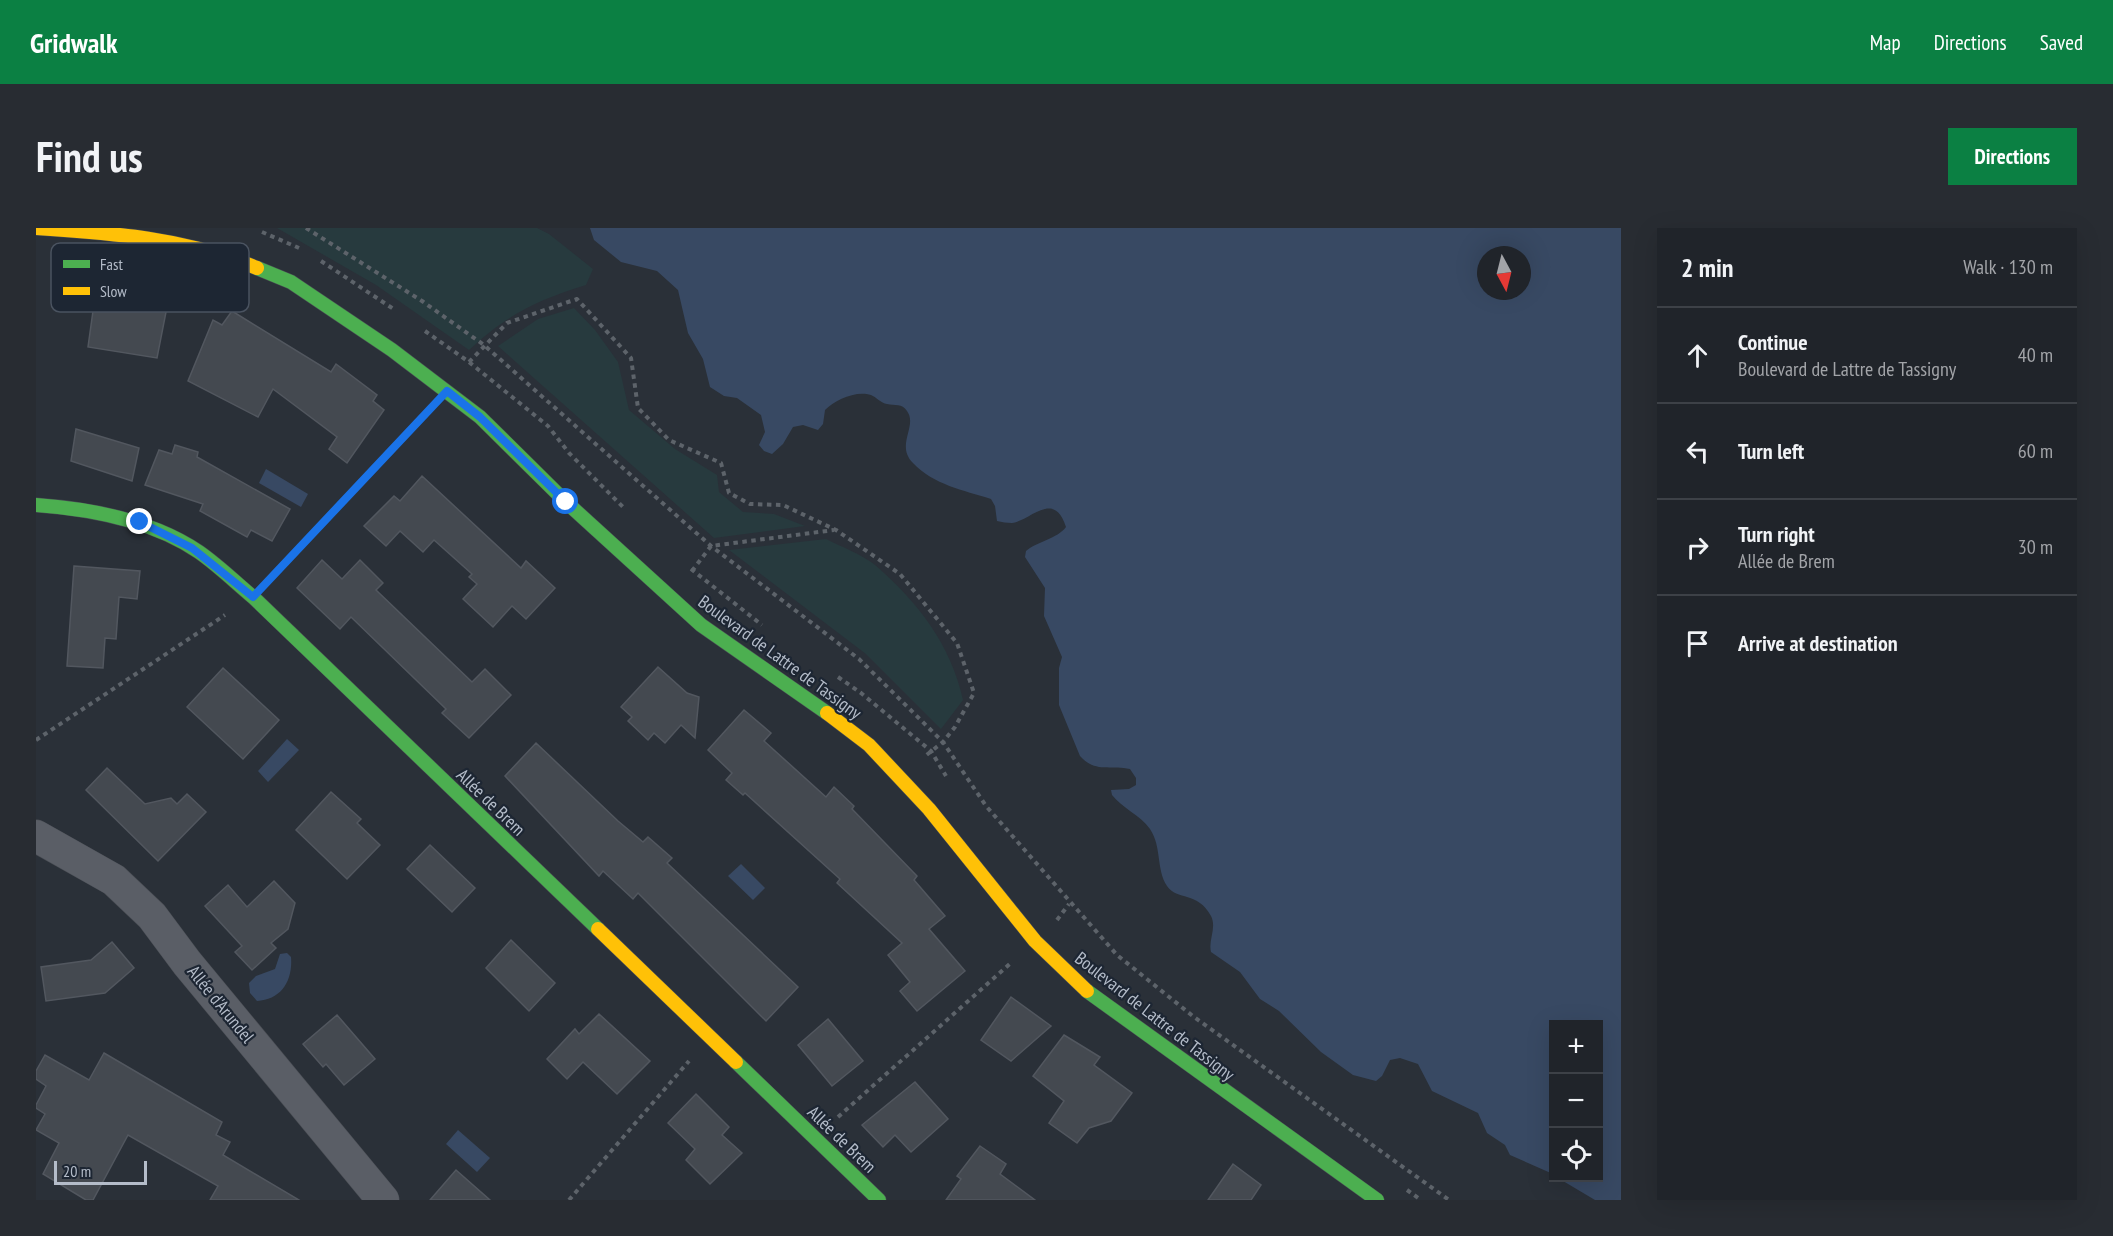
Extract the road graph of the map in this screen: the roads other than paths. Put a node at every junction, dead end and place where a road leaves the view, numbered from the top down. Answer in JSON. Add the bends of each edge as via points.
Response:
{"nodes":[{"id":1,"x":36,"y":228,"type":"edge"},
{"id":2,"x":181,"y":243,"type":"edge"},
{"id":3,"x":249,"y":265,"type":"edge"},
{"id":4,"x":36,"y":505,"type":"edge"},
{"id":5,"x":36,"y":836,"type":"edge"},
{"id":6,"x":383,"y":1200,"type":"edge"},
{"id":7,"x":879,"y":1200,"type":"edge"},
{"id":8,"x":1377,"y":1200,"type":"edge"}],
"edges":[{"from":1,"to":2,"type":"street","name":"Boulevard de Lattre de Tassigny","via":[[129,234]]},
{"from":3,"to":8,"type":"street","name":"Boulevard de Lattre de Tassigny","via":[[291,282],[337,311],[480,417],[701,625],[869,745],[901,778],[1035,941],[1092,995]]},
{"from":4,"to":7,"type":"street","name":"Allée de Brem","via":[[94,510],[140,522],[192,548],[253,597]]},
{"from":5,"to":6,"type":"street","name":"Allée d'Arundel","via":[[114,880],[152,916]]}]}
